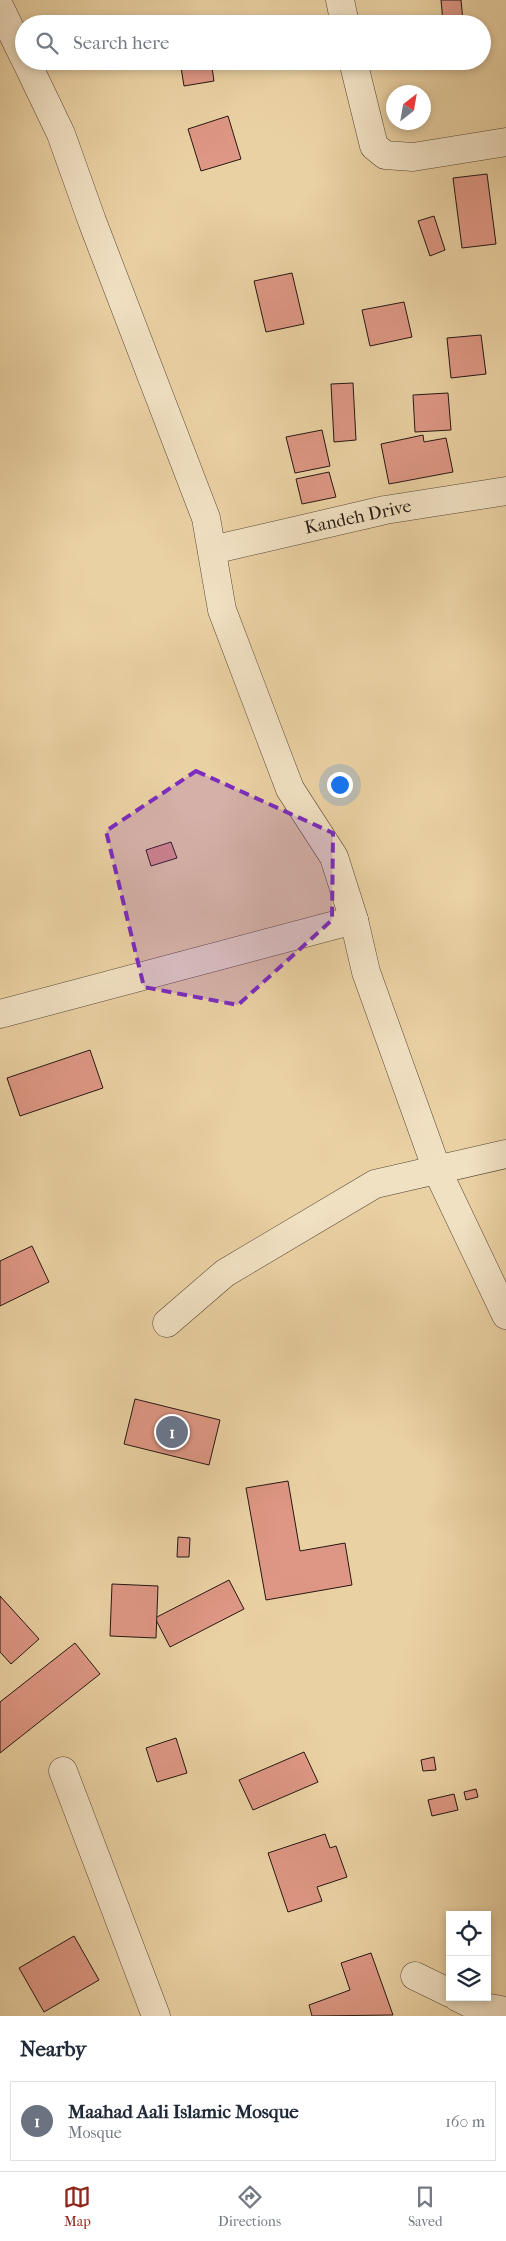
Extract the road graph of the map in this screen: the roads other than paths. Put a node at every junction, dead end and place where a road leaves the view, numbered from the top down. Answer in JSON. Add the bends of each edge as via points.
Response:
{"nodes":[{"id":1,"x":340,"y":0,"type":"edge"},
{"id":2,"x":0,"y":8,"type":"edge"},
{"id":3,"x":343,"y":15,"type":"edge"},
{"id":4,"x":15,"y":39,"type":"edge"},
{"id":5,"x":30,"y":70,"type":"edge"},
{"id":6,"x":355,"y":70,"type":"edge"},
{"id":7,"x":506,"y":142,"type":"edge"},
{"id":8,"x":506,"y":492,"type":"edge"},
{"id":9,"x":212,"y":550,"type":"junction"},
{"id":10,"x":354,"y":920,"type":"junction"},
{"id":11,"x":0,"y":1014,"type":"edge"},
{"id":12,"x":506,"y":1154,"type":"edge"},
{"id":13,"x":437,"y":1170,"type":"junction"},
{"id":14,"x":506,"y":1315,"type":"edge"},
{"id":15,"x":167,"y":1323,"type":"dead end"},
{"id":16,"x":63,"y":1771,"type":"dead end"},
{"id":17,"x":415,"y":1976,"type":"dead end"},
{"id":18,"x":463,"y":2003,"type":"edge"},
{"id":19,"x":506,"y":2011,"type":"edge"},
{"id":20,"x":156,"y":2016,"type":"edge"}],
"edges":[{"from":1,"to":3,"type":"street"},
{"from":2,"to":4,"type":"street"},
{"from":5,"to":9,"type":"street","via":[[61,134],[206,518]]},
{"from":6,"to":7,"type":"street","via":[[374,146],[385,155],[413,156]]},
{"from":8,"to":9,"type":"street","name":"Kandeh Drive","via":[[385,510]]},
{"from":9,"to":10,"type":"street","via":[[222,610],[290,789],[334,857]]},
{"from":10,"to":11,"type":"street"},
{"from":10,"to":13,"type":"street","via":[[366,972]]},
{"from":12,"to":13,"type":"street"},
{"from":13,"to":14,"type":"street"},
{"from":13,"to":15,"type":"street","via":[[375,1184],[224,1273]]},
{"from":16,"to":20,"type":"street"},
{"from":17,"to":18,"type":"street"},
{"from":18,"to":19,"type":"street"}]}
